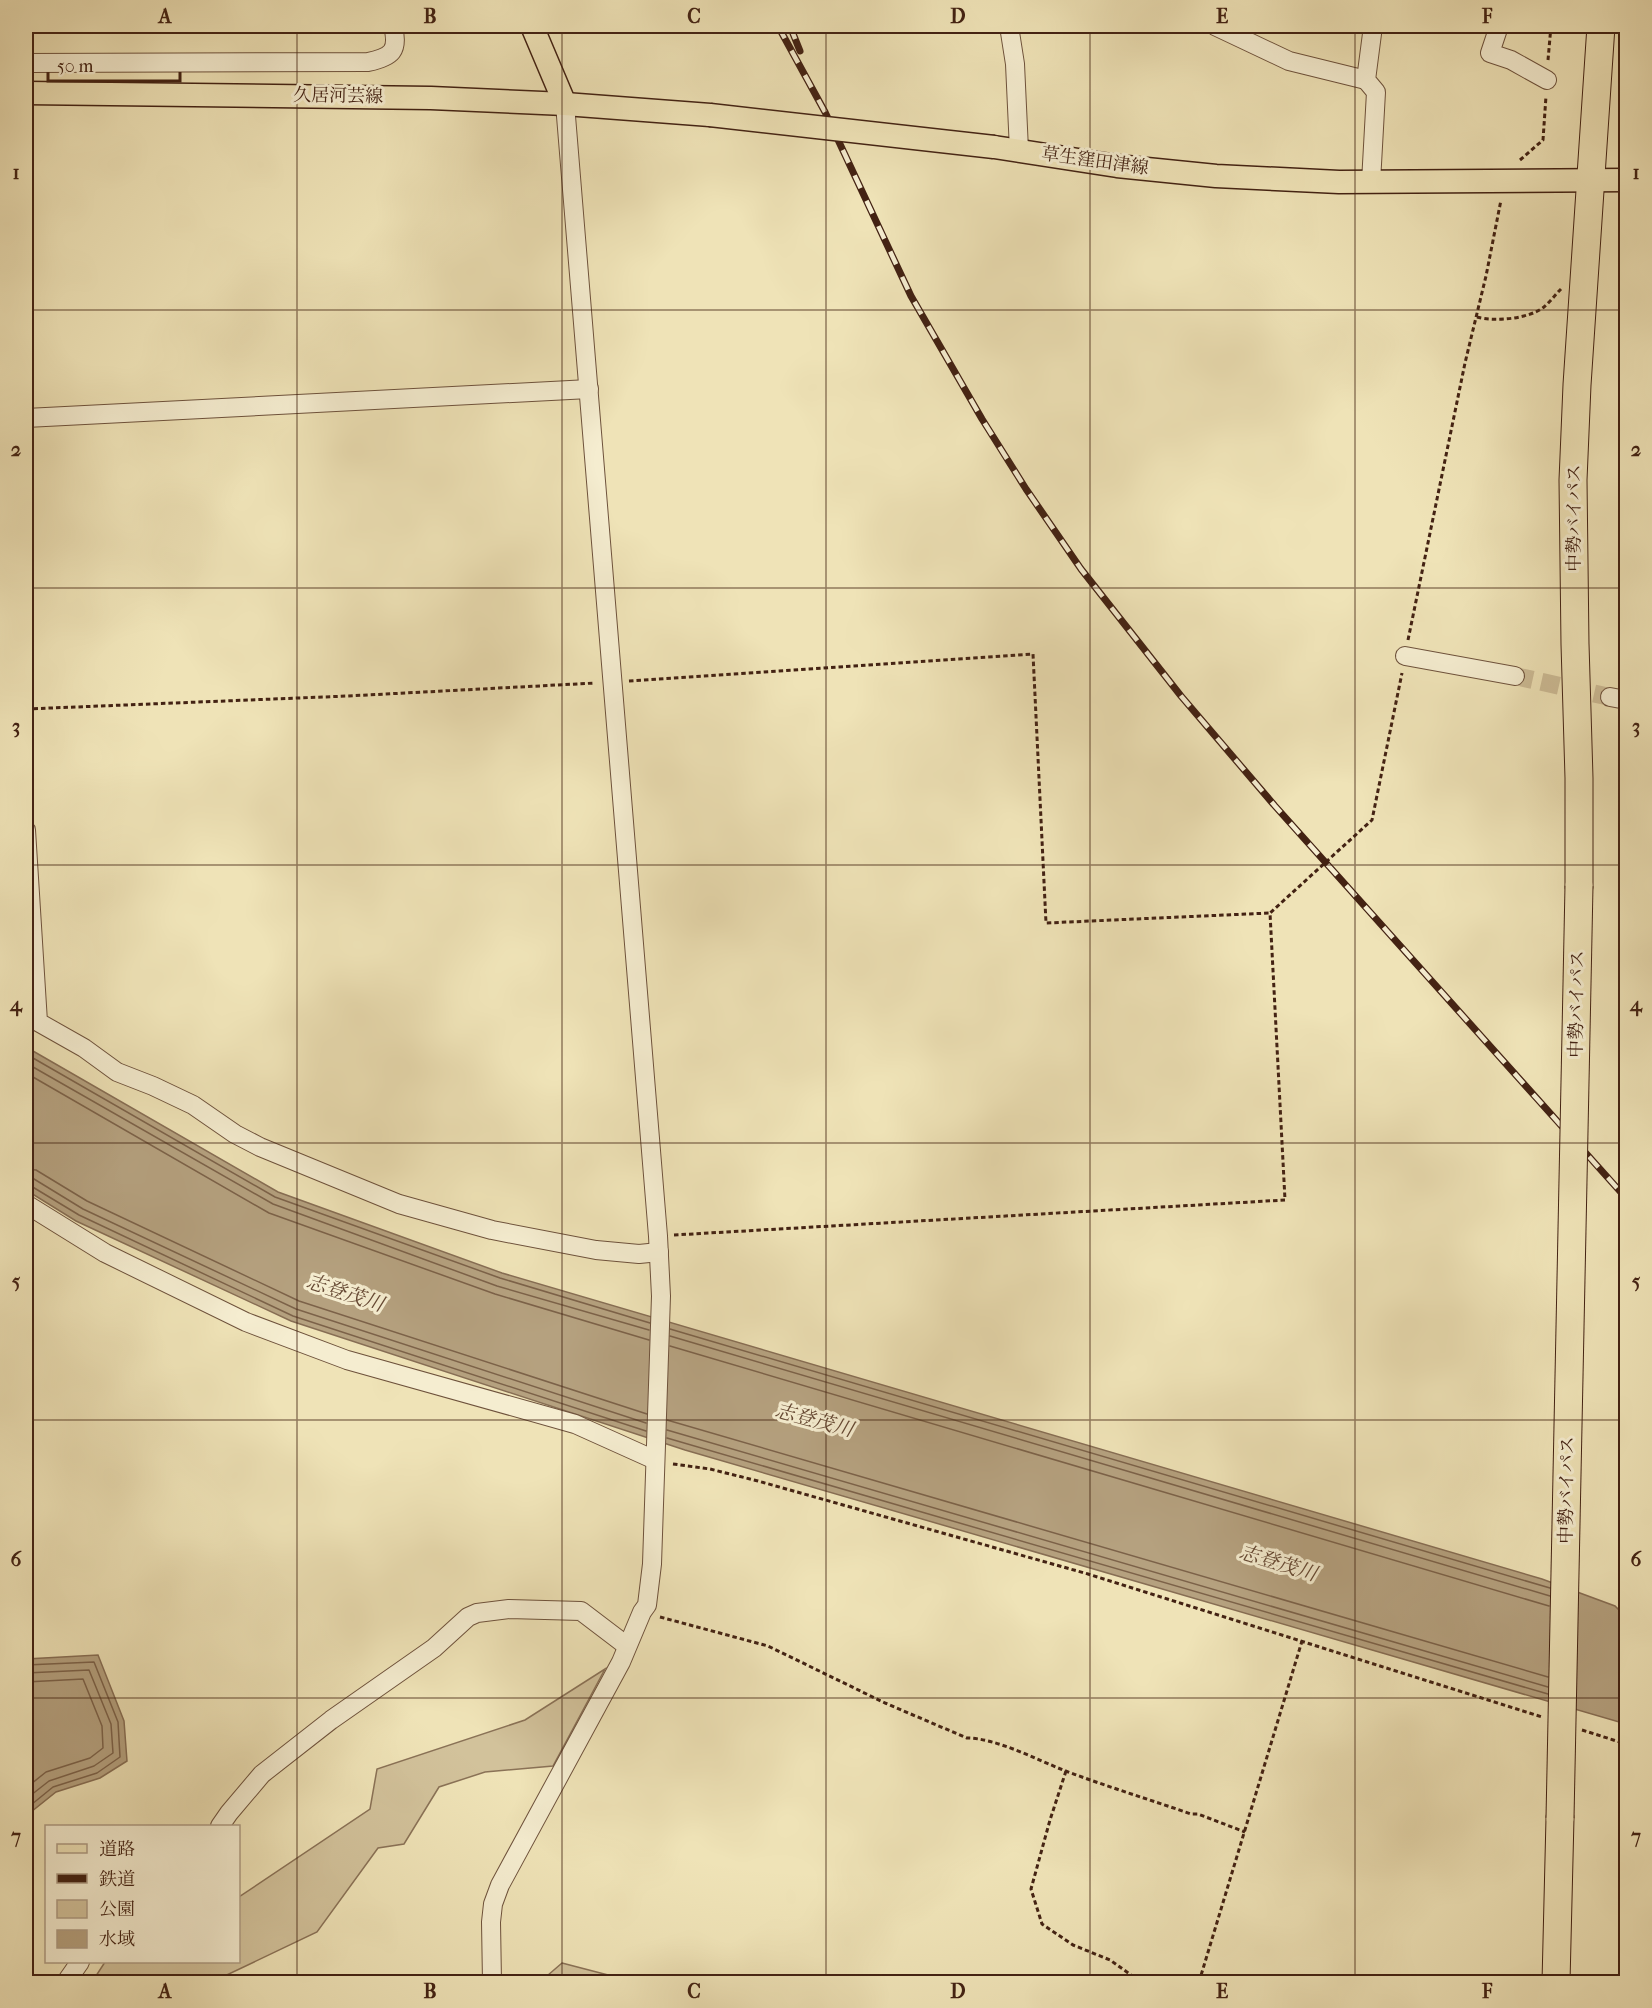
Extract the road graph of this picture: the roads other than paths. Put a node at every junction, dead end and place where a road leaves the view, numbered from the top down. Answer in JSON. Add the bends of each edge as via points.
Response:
{"nodes":[{"id":1,"x":393,"y":26,"type":"edge"},
{"id":2,"x":532,"y":26,"type":"edge"},
{"id":3,"x":1009,"y":26,"type":"edge"},
{"id":4,"x":1215,"y":26,"type":"edge"},
{"id":5,"x":1373,"y":26,"type":"edge"},
{"id":6,"x":1499,"y":26,"type":"edge"},
{"id":7,"x":1601,"y":26,"type":"edge"},
{"id":8,"x":26,"y":63,"type":"edge"},
{"id":9,"x":1366,"y":80,"type":"junction"},
{"id":10,"x":1546,"y":80,"type":"road end"},
{"id":11,"x":26,"y":93,"type":"edge"},
{"id":12,"x":565,"y":104,"type":"junction"},
{"id":13,"x":1019,"y":150,"type":"junction"},
{"id":14,"x":1626,"y":180,"type":"edge"},
{"id":15,"x":1371,"y":182,"type":"junction"},
{"id":16,"x":1592,"y":182,"type":"junction"},
{"id":17,"x":589,"y":389,"type":"junction"},
{"id":18,"x":26,"y":418,"type":"edge"},
{"id":19,"x":1405,"y":656,"type":"road end"},
{"id":20,"x":1515,"y":675,"type":"tunnel mouth"},
{"id":21,"x":26,"y":830,"type":"edge"},
{"id":22,"x":32,"y":1022,"type":"edge"},
{"id":23,"x":26,"y":1204,"type":"edge"},
{"id":24,"x":658,"y":1244,"type":"junction"},
{"id":25,"x":655,"y":1456,"type":"junction"},
{"id":26,"x":627,"y":1646,"type":"junction"},
{"id":27,"x":221,"y":1825,"type":"edge"},
{"id":28,"x":79,"y":1963,"type":"edge"},
{"id":29,"x":66,"y":1983,"type":"edge"},
{"id":30,"x":492,"y":1983,"type":"edge"},
{"id":31,"x":1556,"y":1983,"type":"edge"}],
"edges":[{"from":1,"to":8,"type":"street","via":[[396,36],[391,53],[368,62]]},
{"from":2,"to":12,"type":"main road"},
{"from":3,"to":13,"type":"street"},
{"from":4,"to":9,"type":"street","via":[[1289,62]]},
{"from":5,"to":9,"type":"street"},
{"from":6,"to":10,"type":"street","via":[[1490,52]]},
{"from":7,"to":16,"type":"highway","name":"中勢バイパス"},
{"from":9,"to":15,"type":"street","via":[[1376,92]]},
{"from":11,"to":12,"type":"main road","name":"久居河芸線","via":[[431,98]]},
{"from":12,"to":13,"type":"main road","name":"草生窪田津線","bridge":true,"via":[[710,115]]},
{"from":12,"to":17,"type":"street"},
{"from":13,"to":15,"type":"main road","name":"草生窪田津線","via":[[1117,166],[1216,176]]},
{"from":14,"to":16,"type":"main road","name":"草生窪田津線"},
{"from":15,"to":16,"type":"main road","name":"草生窪田津線"},
{"from":16,"to":31,"type":"highway","name":"中勢バイパス","bridge":true,"via":[[1573,480],[1579,886]]},
{"from":17,"to":18,"type":"street"},
{"from":17,"to":24,"type":"street"},
{"from":19,"to":20,"type":"street"},
{"from":21,"to":22,"type":"street"},
{"from":22,"to":24,"type":"street","via":[[84,1048],[117,1072],[193,1106],[260,1147],[399,1204],[492,1230],[596,1250],[639,1254]]},
{"from":23,"to":25,"type":"street","via":[[105,1253],[246,1322],[347,1360],[575,1424]]},
{"from":24,"to":25,"type":"street","via":[[661,1296]]},
{"from":25,"to":26,"type":"street","via":[[647,1605]]},
{"from":26,"to":27,"type":"street","via":[[581,1611],[509,1609],[477,1613],[262,1774]]},
{"from":26,"to":30,"type":"street","via":[[500,1885],[491,1922]]},
{"from":28,"to":29,"type":"street"}]}
